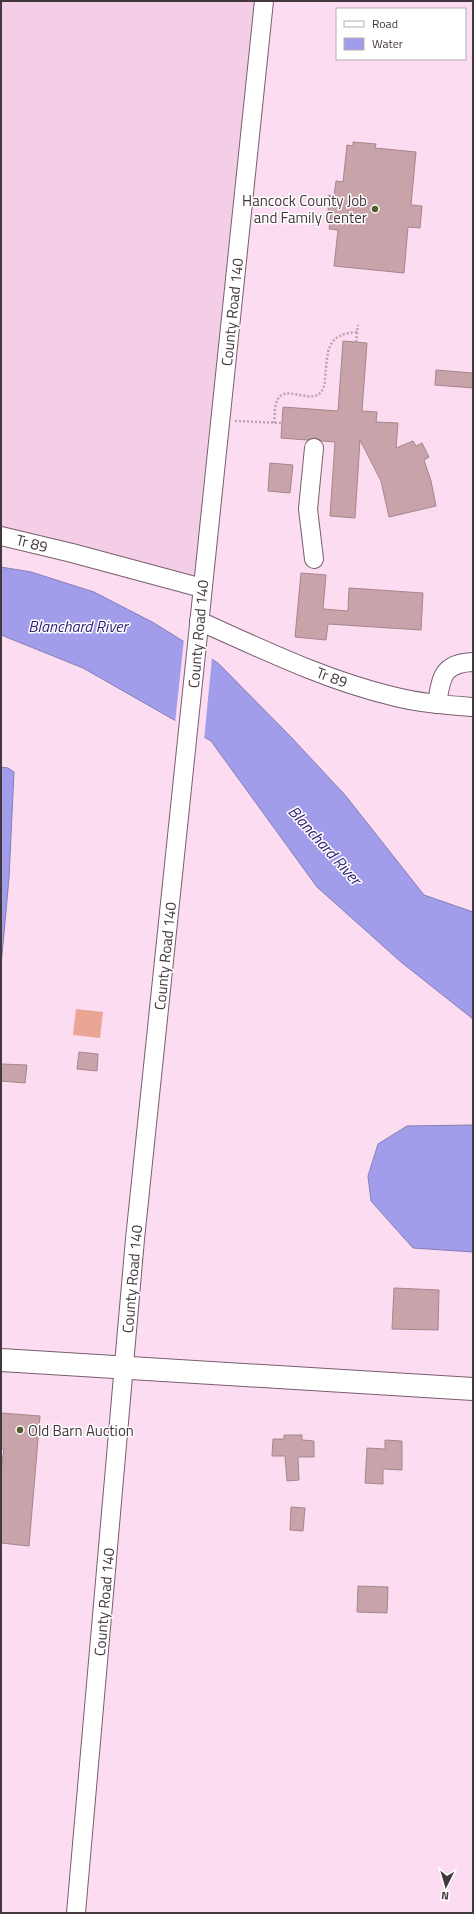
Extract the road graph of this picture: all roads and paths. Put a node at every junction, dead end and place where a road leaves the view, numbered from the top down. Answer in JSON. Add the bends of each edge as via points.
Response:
{"nodes":[{"id":1,"x":264,"y":1,"type":"edge"},
{"id":2,"x":358,"y":325,"type":"dead end"},
{"id":3,"x":357,"y":332,"type":"junction"},
{"id":4,"x":356,"y":342,"type":"dead end"},
{"id":5,"x":220,"y":420,"type":"junction"},
{"id":6,"x":274,"y":422,"type":"junction"},
{"id":7,"x":282,"y":423,"type":"dead end"},
{"id":8,"x":314,"y":448,"type":"dead end"},
{"id":9,"x":1,"y":536,"type":"edge"},
{"id":10,"x":314,"y":559,"type":"dead end"},
{"id":11,"x":202,"y":588,"type":"junction"},
{"id":12,"x":198,"y":629,"type":"junction"},
{"id":13,"x":473,"y":662,"type":"edge"},
{"id":14,"x":437,"y":704,"type":"junction"},
{"id":15,"x":473,"y":707,"type":"edge"},
{"id":16,"x":1,"y":1360,"type":"edge"},
{"id":17,"x":124,"y":1367,"type":"junction"},
{"id":18,"x":473,"y":1388,"type":"edge"},
{"id":19,"x":76,"y":1913,"type":"edge"}],
"edges":[{"from":1,"to":5,"type":"street","name":"County Road 140"},
{"from":2,"to":3,"type":"path"},
{"from":3,"to":4,"type":"path"},
{"from":3,"to":6,"type":"path","via":[[338,336],[332,343],[328,351],[321,393],[314,397],[286,394],[279,396],[276,401]]},
{"from":5,"to":6,"type":"path"},
{"from":5,"to":11,"type":"street","name":"County Road 140"},
{"from":6,"to":7,"type":"path"},
{"from":8,"to":10,"type":"street","via":[[308,509]]},
{"from":9,"to":11,"type":"street","name":"Tr 89"},
{"from":11,"to":12,"type":"street","name":"County Road 140"},
{"from":12,"to":14,"type":"street","name":"Tr 89","via":[[343,682],[391,696]]},
{"from":12,"to":17,"type":"street","name":"County Road 140"},
{"from":13,"to":14,"type":"street","via":[[456,663],[447,671],[441,679]]},
{"from":14,"to":15,"type":"street","name":"Tr 89"},
{"from":16,"to":17,"type":"main road"},
{"from":17,"to":18,"type":"main road"},
{"from":17,"to":19,"type":"street","name":"County Road 140"}]}
